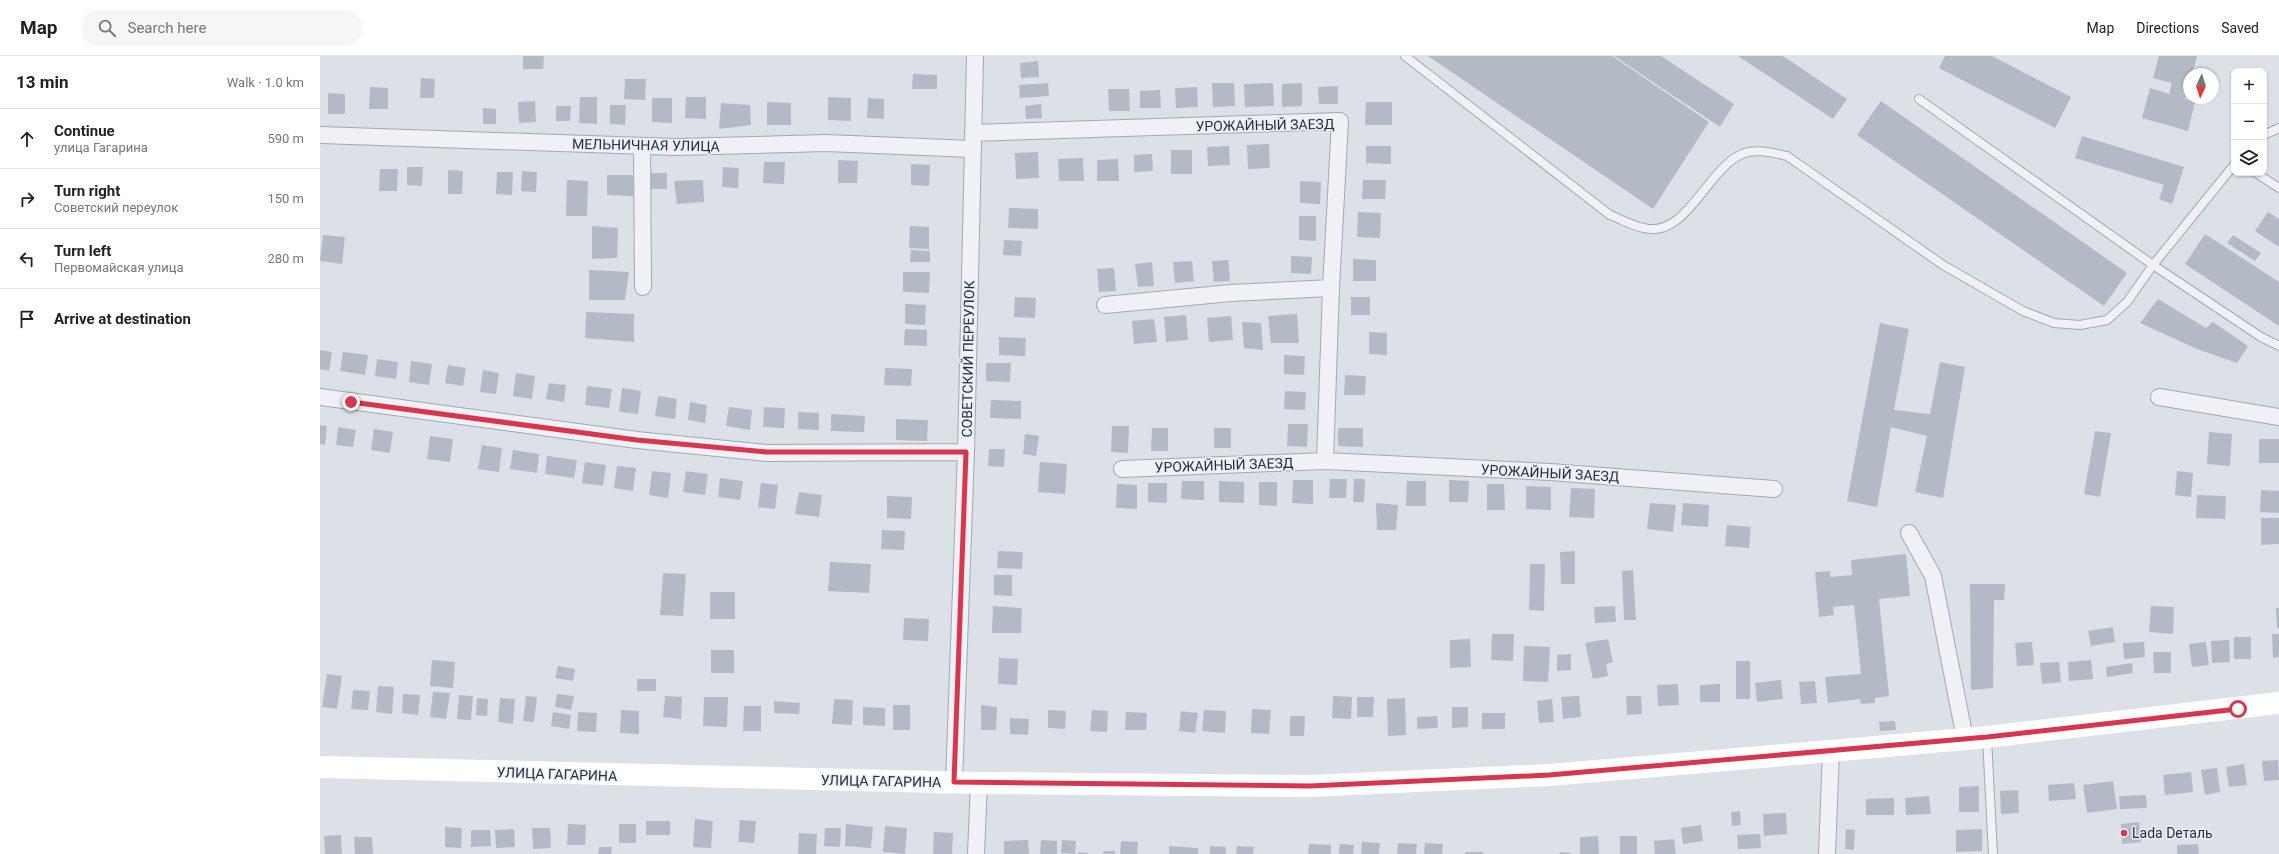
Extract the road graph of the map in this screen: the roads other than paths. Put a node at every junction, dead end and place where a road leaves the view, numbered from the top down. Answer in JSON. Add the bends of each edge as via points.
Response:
{"nodes":[{"id":1,"x":975,"y":56,"type":"edge"},
{"id":2,"x":1405,"y":56,"type":"edge"},
{"id":3,"x":1919,"y":99,"type":"dead end"},
{"id":4,"x":2279,"y":128,"type":"edge"},
{"id":5,"x":2267,"y":134,"type":"edge"},
{"id":6,"x":320,"y":135,"type":"edge"},
{"id":7,"x":972,"y":141,"type":"junction"},
{"id":8,"x":642,"y":146,"type":"junction"},
{"id":9,"x":2231,"y":169,"type":"edge"},
{"id":10,"x":2261,"y":176,"type":"edge"},
{"id":11,"x":2279,"y":188,"type":"edge"},
{"id":12,"x":2153,"y":265,"type":"junction"},
{"id":13,"x":643,"y":287,"type":"dead end"},
{"id":14,"x":1331,"y":288,"type":"junction"},
{"id":15,"x":1105,"y":305,"type":"dead end"},
{"id":16,"x":2279,"y":346,"type":"edge"},
{"id":17,"x":320,"y":397,"type":"edge"},
{"id":18,"x":2159,"y":397,"type":"dead end"},
{"id":19,"x":2279,"y":417,"type":"edge"},
{"id":20,"x":966,"y":452,"type":"junction"},
{"id":21,"x":1325,"y":461,"type":"junction"},
{"id":22,"x":1122,"y":469,"type":"dead end"},
{"id":23,"x":1774,"y":489,"type":"dead end"},
{"id":24,"x":1909,"y":533,"type":"dead end"},
{"id":25,"x":2279,"y":704,"type":"edge"},
{"id":26,"x":1987,"y":737,"type":"junction"},
{"id":27,"x":1965,"y":739,"type":"junction"},
{"id":28,"x":1831,"y":752,"type":"junction"},
{"id":29,"x":320,"y":767,"type":"edge"},
{"id":30,"x":954,"y":782,"type":"junction"},
{"id":31,"x":979,"y":783,"type":"junction"},
{"id":32,"x":976,"y":854,"type":"edge"},
{"id":33,"x":1827,"y":854,"type":"edge"},
{"id":34,"x":1993,"y":854,"type":"edge"}],
"edges":[{"from":1,"to":7,"type":"street","name":"СОВЕТСКИЙ ПЕРЕУЛОК"},
{"from":2,"to":12,"type":"lane","via":[[1610,215],[1645,229],[1663,228],[1678,220],[1724,165],[1743,153],[1764,151],[1787,156],[1943,265],[2023,311],[2054,323],[2080,325],[2107,320],[2127,302]]},
{"from":3,"to":12,"type":"lane"},
{"from":4,"to":5,"type":"lane"},
{"from":6,"to":8,"type":"street","name":"МЕЛЬНИЧНАЯ УЛИЦА"},
{"from":7,"to":8,"type":"street","name":"МЕЛЬНИЧНАЯ УЛИЦА"},
{"from":7,"to":14,"type":"street","name":"УРОЖАЙНЫЙ ЗАЕЗД","via":[[1340,121]]},
{"from":7,"to":20,"type":"street","name":"СОВЕТСКИЙ ПЕРЕУЛОК"},
{"from":8,"to":13,"type":"street"},
{"from":9,"to":12,"type":"lane"},
{"from":10,"to":11,"type":"lane"},
{"from":12,"to":16,"type":"lane","via":[[2261,337]]},
{"from":14,"to":15,"type":"street","via":[[1231,293]]},
{"from":14,"to":21,"type":"street","name":"УРОЖАЙНЫЙ ЗАЕЗД"},
{"from":17,"to":20,"type":"street","via":[[637,440],[766,452]]},
{"from":18,"to":19,"type":"street"},
{"from":20,"to":30,"type":"street","name":"СОВЕТСКИЙ ПЕРЕУЛОК"},
{"from":21,"to":22,"type":"street","name":"УРОЖАЙНЫЙ ЗАЕЗД"},
{"from":21,"to":23,"type":"street","name":"УРОЖАЙНЫЙ ЗАЕЗД","via":[[1550,472]]},
{"from":24,"to":27,"type":"street","via":[[1934,576]]},
{"from":25,"to":26,"type":"main road","name":"УЛИЦА ГАГАРИНА"},
{"from":26,"to":27,"type":"main road","name":"УЛИЦА ГАГАРИНА"},
{"from":26,"to":34,"type":"lane"},
{"from":27,"to":28,"type":"main road","name":"УЛИЦА ГАГАРИНА"},
{"from":28,"to":31,"type":"main road","name":"УЛИЦА ГАГАРИНА","via":[[1549,775],[1310,786]]},
{"from":28,"to":33,"type":"street"},
{"from":29,"to":30,"type":"main road","name":"УЛИЦА ГАГАРИНА"},
{"from":30,"to":31,"type":"main road","name":"УЛИЦА ГАГАРИНА"},
{"from":31,"to":32,"type":"street"}]}
